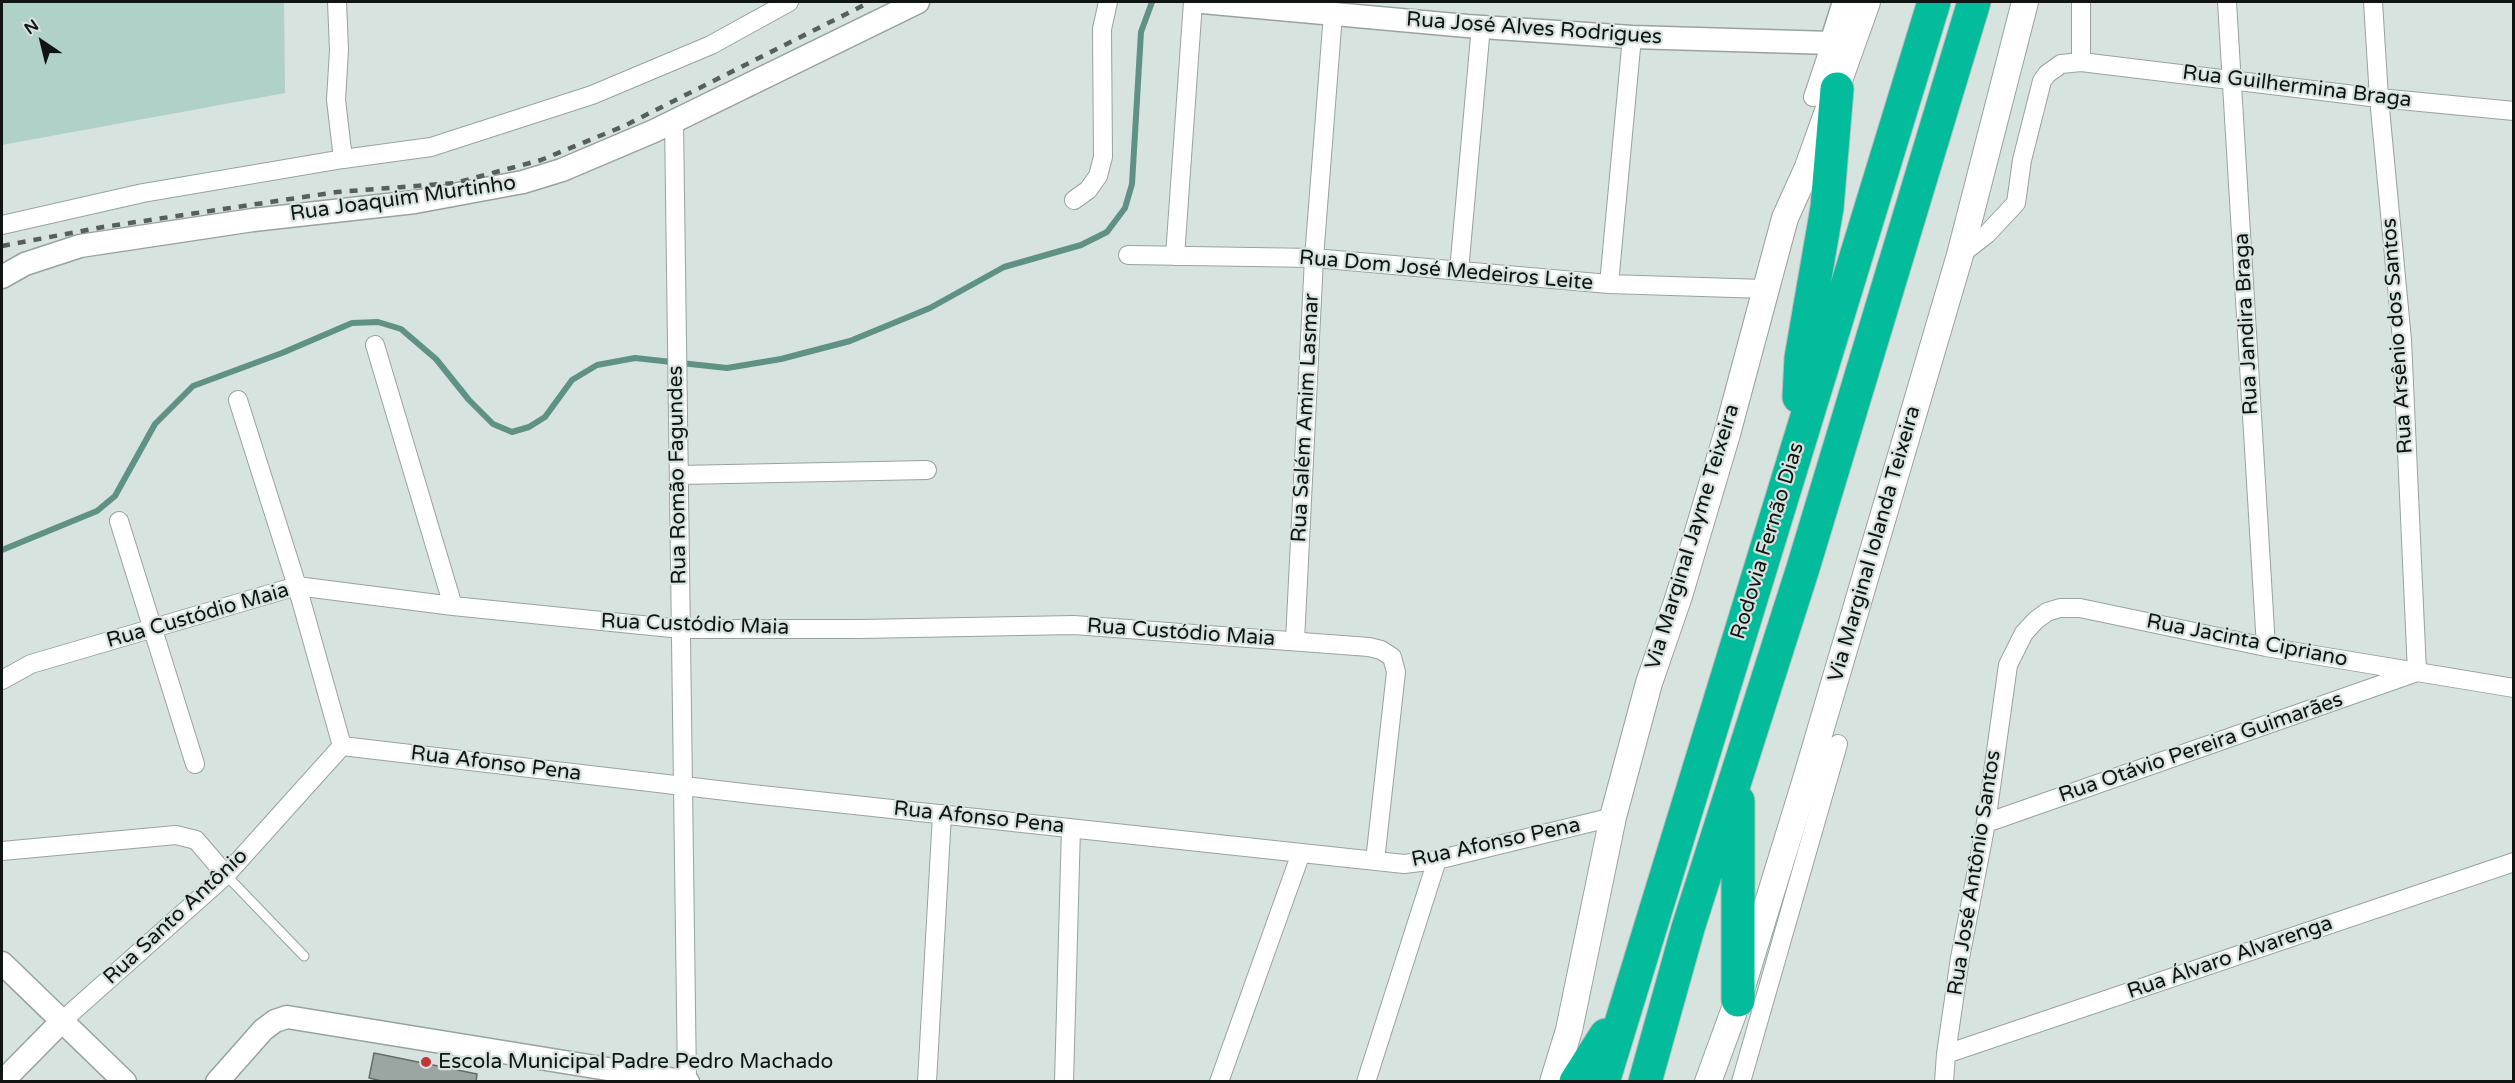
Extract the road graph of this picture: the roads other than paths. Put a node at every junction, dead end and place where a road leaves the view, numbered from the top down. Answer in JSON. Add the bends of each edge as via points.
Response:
{"nodes":[{"id":1,"x":337,"y":2,"type":"edge"},
{"id":2,"x":789,"y":2,"type":"edge"},
{"id":3,"x":918,"y":2,"type":"edge"},
{"id":4,"x":1108,"y":2,"type":"edge"},
{"id":5,"x":1193,"y":2,"type":"edge"},
{"id":6,"x":1202,"y":2,"type":"edge"},
{"id":7,"x":1844,"y":2,"type":"edge"},
{"id":8,"x":1867,"y":2,"type":"edge"},
{"id":9,"x":1934,"y":2,"type":"edge"},
{"id":10,"x":1974,"y":2,"type":"edge"},
{"id":11,"x":2025,"y":2,"type":"edge"},
{"id":12,"x":2081,"y":2,"type":"edge"},
{"id":13,"x":2227,"y":2,"type":"edge"},
{"id":14,"x":2373,"y":2,"type":"edge"},
{"id":15,"x":1333,"y":15,"type":"junction"},
{"id":16,"x":1481,"y":26,"type":"junction"},
{"id":17,"x":1632,"y":37,"type":"junction"},
{"id":18,"x":1831,"y":43,"type":"junction"},
{"id":19,"x":2081,"y":62,"type":"junction"},
{"id":20,"x":2232,"y":80,"type":"junction"},
{"id":21,"x":1825,"y":93,"type":"junction"},
{"id":22,"x":2379,"y":98,"type":"junction"},
{"id":23,"x":2514,"y":111,"type":"edge"},
{"id":24,"x":674,"y":121,"type":"junction"},
{"id":25,"x":343,"y":159,"type":"junction"},
{"id":26,"x":1074,"y":200,"type":"dead end"},
{"id":27,"x":2,"y":225,"type":"edge"},
{"id":28,"x":1128,"y":255,"type":"dead end"},
{"id":29,"x":1960,"y":255,"type":"junction"},
{"id":30,"x":1175,"y":256,"type":"junction"},
{"id":31,"x":1314,"y":258,"type":"junction"},
{"id":32,"x":1459,"y":271,"type":"junction"},
{"id":33,"x":2,"y":277,"type":"edge"},
{"id":34,"x":1609,"y":284,"type":"junction"},
{"id":35,"x":1764,"y":290,"type":"junction"},
{"id":36,"x":375,"y":345,"type":"dead end"},
{"id":37,"x":238,"y":400,"type":"dead end"},
{"id":38,"x":1795,"y":454,"type":"junction"},
{"id":39,"x":927,"y":470,"type":"dead end"},
{"id":40,"x":679,"y":475,"type":"junction"},
{"id":41,"x":119,"y":521,"type":"dead end"},
{"id":42,"x":297,"y":586,"type":"junction"},
{"id":43,"x":453,"y":606,"type":"junction"},
{"id":44,"x":153,"y":629,"type":"junction"},
{"id":45,"x":681,"y":629,"type":"junction"},
{"id":46,"x":1295,"y":641,"type":"junction"},
{"id":47,"x":2266,"y":647,"type":"junction"},
{"id":48,"x":2008,"y":665,"type":"joint"},
{"id":49,"x":2417,"y":672,"type":"junction"},
{"id":50,"x":2,"y":681,"type":"edge"},
{"id":51,"x":2514,"y":688,"type":"edge"},
{"id":52,"x":1838,"y":744,"type":"dead end"},
{"id":53,"x":342,"y":746,"type":"junction"},
{"id":54,"x":195,"y":764,"type":"dead end"},
{"id":55,"x":1739,"y":767,"type":"junction"},
{"id":56,"x":684,"y":786,"type":"junction"},
{"id":57,"x":942,"y":814,"type":"junction"},
{"id":58,"x":1613,"y":817,"type":"junction"},
{"id":59,"x":1986,"y":823,"type":"junction"},
{"id":60,"x":1071,"y":828,"type":"junction"},
{"id":61,"x":2,"y":851,"type":"edge"},
{"id":62,"x":1301,"y":853,"type":"junction"},
{"id":63,"x":1437,"y":860,"type":"junction"},
{"id":64,"x":1376,"y":861,"type":"junction"},
{"id":65,"x":2514,"y":862,"type":"edge"},
{"id":66,"x":226,"y":875,"type":"junction"},
{"id":67,"x":304,"y":956,"type":"dead end"},
{"id":68,"x":2,"y":963,"type":"edge"},
{"id":69,"x":1627,"y":1000,"type":"junction"},
{"id":70,"x":1738,"y":1000,"type":"junction"},
{"id":71,"x":62,"y":1021,"type":"junction"},
{"id":72,"x":1946,"y":1054,"type":"junction"},
{"id":73,"x":614,"y":1075,"type":"edge"},
{"id":74,"x":687,"y":1081,"type":"edge"},
{"id":75,"x":2,"y":1082,"type":"edge"},
{"id":76,"x":125,"y":1082,"type":"edge"},
{"id":77,"x":216,"y":1082,"type":"edge"},
{"id":78,"x":927,"y":1082,"type":"edge"},
{"id":79,"x":1064,"y":1082,"type":"edge"},
{"id":80,"x":1219,"y":1082,"type":"edge"},
{"id":81,"x":1366,"y":1082,"type":"edge"},
{"id":82,"x":1553,"y":1082,"type":"edge"},
{"id":83,"x":1576,"y":1082,"type":"edge"},
{"id":84,"x":1603,"y":1082,"type":"edge"},
{"id":85,"x":1645,"y":1082,"type":"edge"},
{"id":86,"x":1708,"y":1082,"type":"edge"},
{"id":87,"x":1741,"y":1082,"type":"edge"},
{"id":88,"x":1944,"y":1082,"type":"edge"}],
"edges":[{"from":1,"to":25,"type":"street","via":[[336,100]]},
{"from":2,"to":25,"type":"street","via":[[711,45],[592,95],[432,147]]},
{"from":3,"to":24,"type":"street","name":"Rua Joaquim Murtinho"},
{"from":4,"to":26,"type":"street","via":[[1102,28],[1103,158],[1098,176]]},
{"from":5,"to":30,"type":"street"},
{"from":6,"to":15,"type":"street","name":"Rua José Alves Rodrigues"},
{"from":7,"to":18,"type":"street"},
{"from":8,"to":21,"type":"main road","name":"Via Marginal Jayme Teixeira"},
{"from":9,"to":38,"type":"highway","name":"Rodovia Fernão Dias"},
{"from":10,"to":55,"type":"highway","name":"Rodovia Fernão Dias"},
{"from":11,"to":29,"type":"main road","name":"Via Marginal Iolanda Teixeira"},
{"from":12,"to":19,"type":"street"},
{"from":13,"to":20,"type":"street","name":"Rua Jandira Braga"},
{"from":14,"to":22,"type":"street","name":"Rua Arsênio dos Santos"},
{"from":15,"to":16,"type":"street","name":"Rua José Alves Rodrigues"},
{"from":15,"to":31,"type":"street","name":"Rua Salém Amim Lasmar"},
{"from":16,"to":17,"type":"street","name":"Rua José Alves Rodrigues"},
{"from":16,"to":32,"type":"street"},
{"from":17,"to":18,"type":"street","name":"Rua José Alves Rodrigues"},
{"from":17,"to":34,"type":"street"},
{"from":18,"to":21,"type":"street"},
{"from":19,"to":20,"type":"street","name":"Rua Guilhermina Braga"},
{"from":19,"to":29,"type":"street","via":[[2061,64],[2042,81],[2022,160],[2016,203]]},
{"from":20,"to":22,"type":"street","name":"Rua Guilhermina Braga"},
{"from":20,"to":47,"type":"street","name":"Rua Jandira Braga"},
{"from":21,"to":35,"type":"main road","name":"Via Marginal Jayme Teixeira","via":[[1808,167],[1785,218]]},
{"from":21,"to":38,"type":"highway","via":[[1827,208],[1801,358]]},
{"from":22,"to":23,"type":"street","name":"Rua Guilhermina Braga"},
{"from":22,"to":49,"type":"street","name":"Rua Arsênio dos Santos","via":[[2402,340]]},
{"from":24,"to":33,"type":"street","name":"Rua Joaquim Murtinho","via":[[562,170],[523,182],[415,202],[253,220],[80,246],[25,264]]},
{"from":24,"to":40,"type":"street","name":"Rua Romão Fagundes"},
{"from":25,"to":27,"type":"street","via":[[143,193]]},
{"from":28,"to":30,"type":"street","name":"Rua Dom José Medeiros Leite"},
{"from":29,"to":70,"type":"main road","name":"Via Marginal Iolanda Teixeira"},
{"from":30,"to":31,"type":"street","name":"Rua Dom José Medeiros Leite"},
{"from":31,"to":32,"type":"street","name":"Rua Dom José Medeiros Leite"},
{"from":31,"to":46,"type":"street","name":"Rua Salém Amim Lasmar"},
{"from":32,"to":34,"type":"street","name":"Rua Dom José Medeiros Leite"},
{"from":34,"to":35,"type":"street","name":"Rua Dom José Medeiros Leite"},
{"from":35,"to":58,"type":"main road","name":"Via Marginal Jayme Teixeira","via":[[1726,434],[1679,596],[1649,682]]},
{"from":36,"to":43,"type":"street"},
{"from":37,"to":42,"type":"street"},
{"from":38,"to":69,"type":"highway","name":"Rodovia Fernão Dias"},
{"from":39,"to":40,"type":"street"},
{"from":40,"to":45,"type":"street","name":"Rua Romão Fagundes"},
{"from":41,"to":44,"type":"street"},
{"from":42,"to":43,"type":"street","name":"Rua Custódio Maia"},
{"from":42,"to":44,"type":"street","name":"Rua Custódio Maia"},
{"from":42,"to":53,"type":"street"},
{"from":43,"to":45,"type":"street","name":"Rua Custódio Maia"},
{"from":44,"to":50,"type":"street","name":"Rua Custódio Maia","via":[[32,664]]},
{"from":44,"to":54,"type":"street"},
{"from":45,"to":46,"type":"street","name":"Rua Custódio Maia","via":[[1074,625]]},
{"from":45,"to":56,"type":"street","name":"Rua Romão Fagundes"},
{"from":46,"to":64,"type":"street","name":"Rua Custódio Maia","via":[[1369,647],[1392,657],[1396,672]]},
{"from":47,"to":48,"type":"street","name":"Rua Jacinta Cipriano","via":[[2070,607],[2047,612],[2036,620],[2024,633]]},
{"from":47,"to":49,"type":"street","name":"Rua Jacinta Cipriano"},
{"from":48,"to":59,"type":"street","name":"Rua José Antônio Santos"},
{"from":49,"to":51,"type":"street","name":"Rua Jacinta Cipriano"},
{"from":49,"to":59,"type":"street","name":"Rua Otávio Pereira Guimarães"},
{"from":52,"to":87,"type":"street"},
{"from":53,"to":56,"type":"street","name":"Rua Afonso Pena"},
{"from":53,"to":66,"type":"street","name":"Rua Santo Antônio"},
{"from":55,"to":70,"type":"highway"},
{"from":55,"to":85,"type":"highway","name":"Rodovia Fernão Dias"},
{"from":56,"to":57,"type":"street","name":"Rua Afonso Pena"},
{"from":56,"to":74,"type":"street","name":"Rua Romão Fagundes"},
{"from":57,"to":60,"type":"street","name":"Rua Afonso Pena"},
{"from":57,"to":78,"type":"street"},
{"from":58,"to":63,"type":"street","name":"Rua Afonso Pena"},
{"from":58,"to":82,"type":"main road","name":"Via Marginal Jayme Teixeira","via":[[1569,1030]]},
{"from":59,"to":72,"type":"street","name":"Rua José Antônio Santos"},
{"from":60,"to":62,"type":"street","name":"Rua Afonso Pena"},
{"from":60,"to":79,"type":"street"},
{"from":61,"to":66,"type":"street","via":[[176,835],[196,840]]},
{"from":62,"to":64,"type":"street","name":"Rua Afonso Pena"},
{"from":62,"to":80,"type":"street"},
{"from":63,"to":64,"type":"street","name":"Rua Afonso Pena","via":[[1404,864]]},
{"from":63,"to":81,"type":"street"},
{"from":65,"to":72,"type":"street","name":"Rua Álvaro Alvarenga"},
{"from":66,"to":67,"type":"lane"},
{"from":66,"to":71,"type":"street","name":"Rua Santo Antônio"},
{"from":68,"to":71,"type":"street"},
{"from":69,"to":83,"type":"highway"},
{"from":69,"to":84,"type":"highway","name":"Rodovia Fernão Dias"},
{"from":70,"to":86,"type":"main road","name":"Via Marginal Iolanda Teixeira"},
{"from":71,"to":75,"type":"street","name":"Rua Santo Antônio"},
{"from":71,"to":76,"type":"street"},
{"from":72,"to":88,"type":"street","name":"Rua José Antônio Santos"},
{"from":73,"to":74,"type":"street"},
{"from":73,"to":77,"type":"street","via":[[287,1017],[263,1030]]}]}
